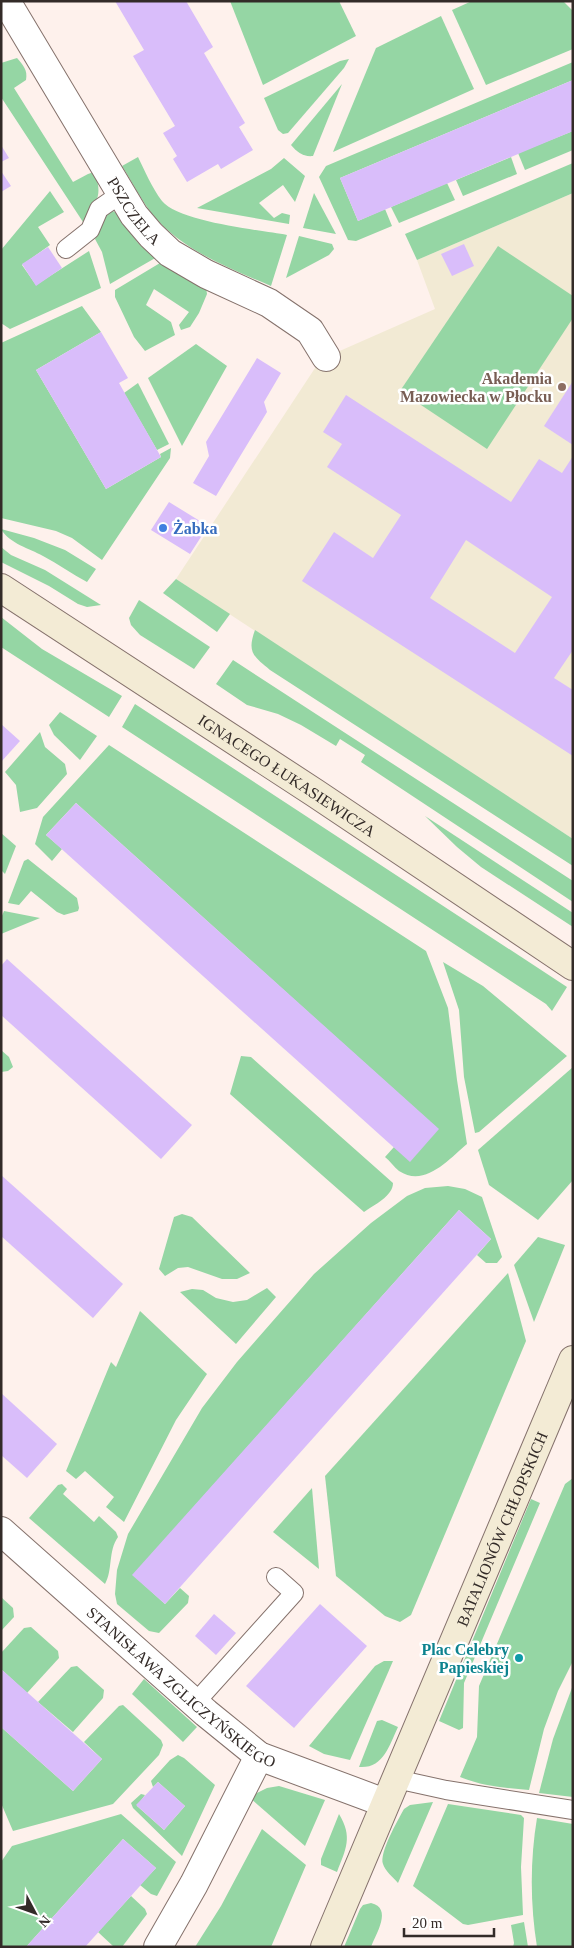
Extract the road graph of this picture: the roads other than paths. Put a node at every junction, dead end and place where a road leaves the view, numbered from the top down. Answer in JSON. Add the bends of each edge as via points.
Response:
{"nodes":[{"id":1,"x":6,"y":1,"type":"edge"},
{"id":2,"x":122,"y":194,"type":"junction"},
{"id":3,"x":66,"y":249,"type":"dead end"},
{"id":4,"x":326,"y":357,"type":"dead end"},
{"id":5,"x":1,"y":588,"type":"edge"},
{"id":6,"x":573,"y":966,"type":"edge"},
{"id":7,"x":573,"y":1360,"type":"edge"},
{"id":8,"x":1,"y":1531,"type":"edge"},
{"id":9,"x":276,"y":1577,"type":"dead end"},
{"id":10,"x":195,"y":1704,"type":"junction"},
{"id":11,"x":259,"y":1756,"type":"junction"},
{"id":12,"x":391,"y":1791,"type":"junction"},
{"id":13,"x":573,"y":1810,"type":"edge"},
{"id":14,"x":158,"y":1947,"type":"edge"},
{"id":15,"x":325,"y":1947,"type":"edge"}],
"edges":[{"from":1,"to":2,"type":"street","name":"PSZCZELA"},
{"from":2,"to":3,"type":"lane","via":[[99,209],[90,230]]},
{"from":2,"to":4,"type":"street","name":"PSZCZELA","via":[[134,215],[170,253],[206,274],[269,303],[310,331]]},
{"from":5,"to":6,"type":"street","name":"IGNACEGO ŁUKASIEWICZA","via":[[315,792]]},
{"from":7,"to":12,"type":"street","name":"BATALIONÓW CHŁOPSKICH"},
{"from":8,"to":10,"type":"street","name":"STANISŁAWA ZGLICZYŃSKIEGO"},
{"from":9,"to":10,"type":"lane","via":[[294,1593]]},
{"from":10,"to":11,"type":"street","name":"STANISŁAWA ZGLICZYŃSKIEGO"},
{"from":11,"to":12,"type":"street","name":"STANISŁAWA ZGLICZYŃSKIEGO","via":[[286,1768]]},
{"from":11,"to":14,"type":"street"},
{"from":12,"to":13,"type":"lane","via":[[446,1790]]},
{"from":12,"to":15,"type":"street","name":"BATALIONÓW CHŁOPSKICH"}]}
